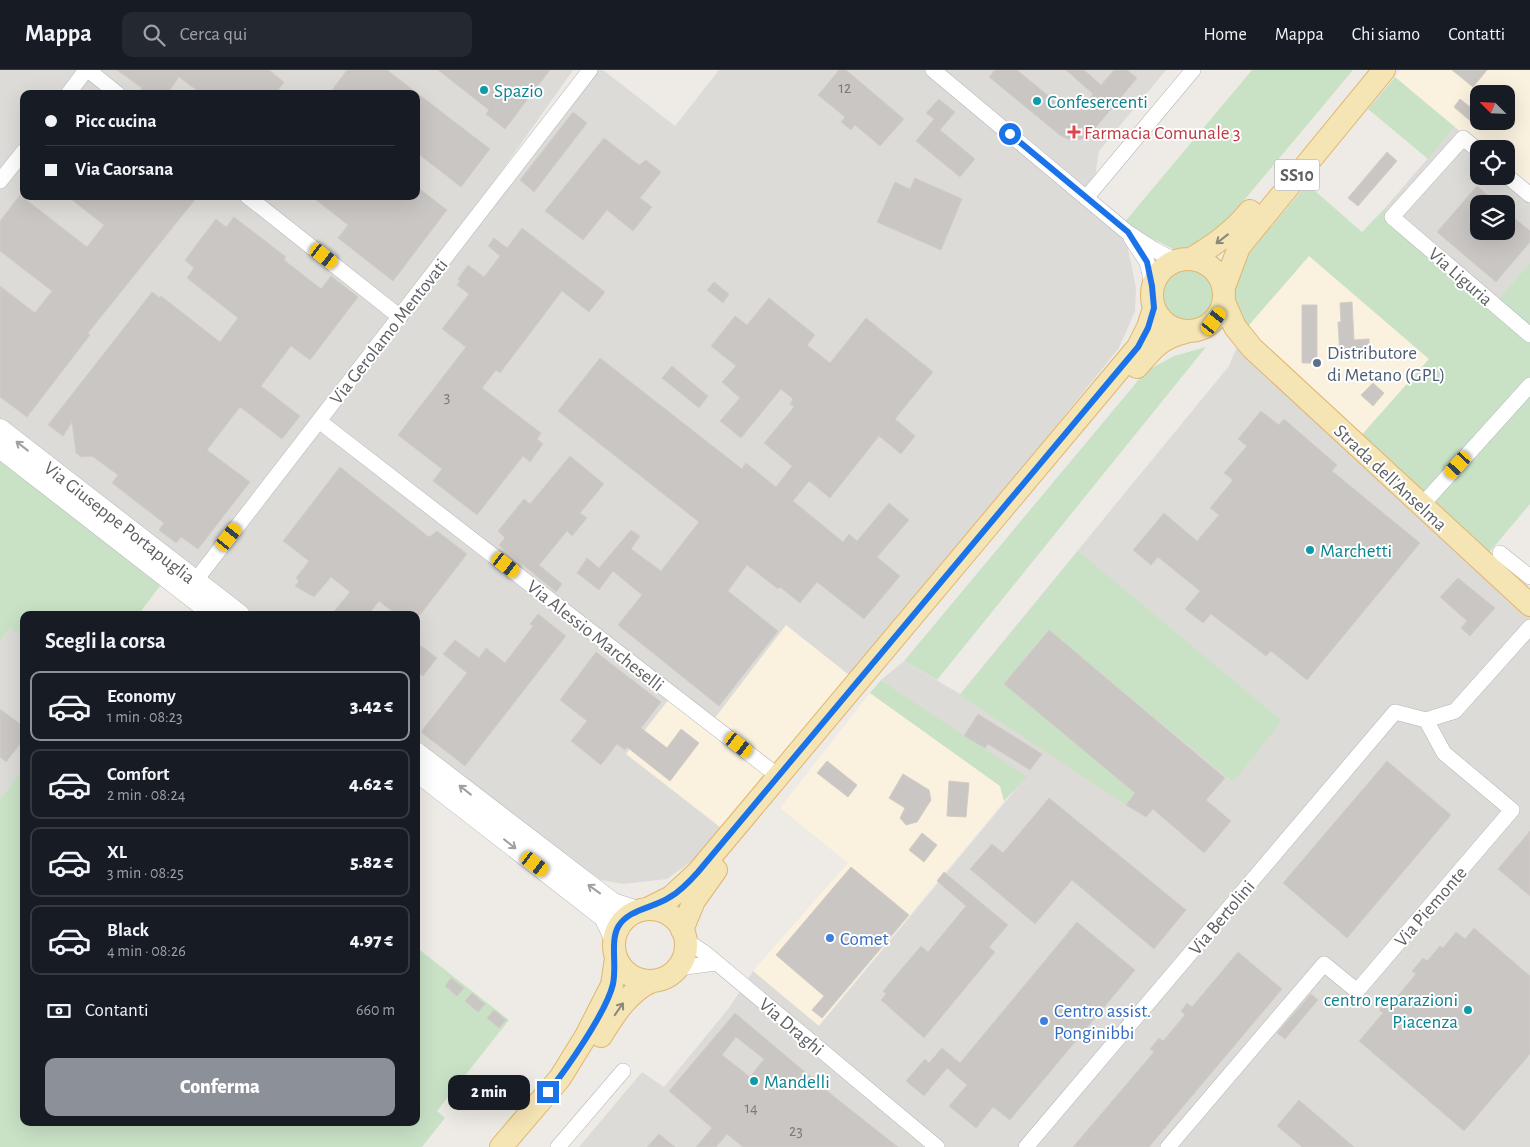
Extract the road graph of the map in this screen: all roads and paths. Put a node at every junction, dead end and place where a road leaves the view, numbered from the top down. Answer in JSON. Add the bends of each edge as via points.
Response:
{"nodes":[{"id":1,"x":87,"y":70,"type":"edge"},
{"id":2,"x":590,"y":70,"type":"edge"},
{"id":3,"x":933,"y":70,"type":"edge"},
{"id":4,"x":1193,"y":70,"type":"edge"},
{"id":5,"x":1367,"y":70,"type":"edge"},
{"id":6,"x":1384,"y":70,"type":"edge"},
{"id":7,"x":71,"y":90,"type":"edge"},
{"id":8,"x":113,"y":90,"type":"edge"},
{"id":9,"x":1470,"y":144,"type":"edge"},
{"id":10,"x":20,"y":156,"type":"edge"},
{"id":11,"x":0,"y":181,"type":"edge"},
{"id":12,"x":1515,"y":182,"type":"edge"},
{"id":13,"x":1530,"y":195,"type":"edge"},
{"id":14,"x":1086,"y":198,"type":"junction"},
{"id":15,"x":252,"y":200,"type":"edge"},
{"id":16,"x":1128,"y":232,"type":"junction"},
{"id":17,"x":1184,"y":260,"type":"junction"},
{"id":18,"x":1224,"y":294,"type":"junction"},
{"id":19,"x":1153,"y":297,"type":"junction"},
{"id":20,"x":400,"y":316,"type":"junction"},
{"id":21,"x":1195,"y":330,"type":"junction"},
{"id":22,"x":1530,"y":335,"type":"edge"},
{"id":23,"x":1252,"y":348,"type":"junction"},
{"id":24,"x":1530,"y":385,"type":"edge"},
{"id":25,"x":319,"y":421,"type":"junction"},
{"id":26,"x":0,"y":429,"type":"edge"},
{"id":27,"x":0,"y":448,"type":"edge"},
{"id":28,"x":1422,"y":505,"type":"junction"},
{"id":29,"x":1500,"y":553,"type":"dead end"},
{"id":30,"x":1530,"y":577,"type":"edge"},
{"id":31,"x":191,"y":587,"type":"junction"},
{"id":32,"x":1530,"y":605,"type":"edge"},
{"id":33,"x":212,"y":611,"type":"edge"},
{"id":34,"x":233,"y":611,"type":"edge"},
{"id":35,"x":1530,"y":627,"type":"edge"},
{"id":36,"x":1426,"y":720,"type":"junction"},
{"id":37,"x":420,"y":755,"type":"edge"},
{"id":38,"x":420,"y":775,"type":"edge"},
{"id":39,"x":778,"y":776,"type":"junction"},
{"id":40,"x":642,"y":910,"type":"junction"},
{"id":41,"x":684,"y":935,"type":"junction"},
{"id":42,"x":615,"y":948,"type":"junction"},
{"id":43,"x":716,"y":963,"type":"junction"},
{"id":44,"x":678,"y":968,"type":"junction"},
{"id":45,"x":652,"y":981,"type":"junction"},
{"id":46,"x":623,"y":1071,"type":"dead end"},
{"id":47,"x":502,"y":1147,"type":"edge"},
{"id":48,"x":518,"y":1147,"type":"edge"},
{"id":49,"x":558,"y":1147,"type":"edge"},
{"id":50,"x":937,"y":1147,"type":"edge"},
{"id":51,"x":1026,"y":1147,"type":"edge"},
{"id":52,"x":1168,"y":1147,"type":"edge"}],
"edges":[{"from":1,"to":7,"type":"street"},
{"from":1,"to":8,"type":"street"},
{"from":2,"to":20,"type":"street","name":"Via Gerolamo Mentovati"},
{"from":3,"to":14,"type":"street"},
{"from":4,"to":14,"type":"street"},
{"from":5,"to":17,"type":"main road","number":"SS10","one_way":true,"via":[[1235,229],[1217,244]]},
{"from":6,"to":18,"type":"main road","number":"SS10","via":[[1239,247]]},
{"from":9,"to":22,"type":"street","name":"Via Liguria","via":[[1463,138],[1392,217]]},
{"from":10,"to":11,"type":"street"},
{"from":12,"to":13,"type":"street"},
{"from":14,"to":16,"type":"street"},
{"from":15,"to":20,"type":"street"},
{"from":16,"to":17,"type":"street","via":[[1153,250]]},
{"from":16,"to":19,"type":"street","via":[[1147,262]]},
{"from":17,"to":18,"type":"main road","via":[[1202,262],[1212,268],[1219,277]]},
{"from":17,"to":19,"type":"main road","number":"SS10","via":[[1166,266],[1158,275]]},
{"from":18,"to":21,"type":"main road","number":"SS10","via":[[1220,312]]},
{"from":18,"to":23,"type":"main road","name":"Strada dell'Anselma","via":[[1235,327]]},
{"from":19,"to":21,"type":"main road","via":[[1166,325]]},
{"from":19,"to":39,"type":"main road","number":"SS10","via":[[1148,328],[1138,347]]},
{"from":20,"to":25,"type":"street","name":"Via Gerolamo Mentovati"},
{"from":21,"to":23,"type":"main road","name":"Strada dell'Anselma"},
{"from":21,"to":41,"type":"main road","number":"SS10","via":[[1169,336],[1155,346],[1089,424],[715,872],[694,901]]},
{"from":23,"to":28,"type":"main road","name":"Strada dell'Anselma"},
{"from":24,"to":28,"type":"street"},
{"from":25,"to":31,"type":"street","name":"Via Gerolamo Mentovati"},
{"from":25,"to":39,"type":"street","name":"Via Alessio Marcheselli"},
{"from":31,"to":26,"type":"main road","name":"Via Giuseppe Portapuglia","one_way":true},
{"from":27,"to":31,"type":"main road","name":"Via Giuseppe Portapuglia"},
{"from":28,"to":32,"type":"main road","name":"Strada dell'Anselma"},
{"from":29,"to":30,"type":"street"},
{"from":31,"to":33,"type":"main road","name":"Via Giuseppe Portapuglia"},
{"from":31,"to":34,"type":"main road","name":"Via Giuseppe Portapuglia"},
{"from":35,"to":36,"type":"street","via":[[1455,711]]},
{"from":36,"to":51,"type":"street","name":"Via Bertolini","via":[[1395,712]]},
{"from":36,"to":52,"type":"street","name":"Via Piemonte","via":[[1444,753],[1512,810],[1357,990],[1324,964]]},
{"from":40,"to":37,"type":"main road","one_way":true,"via":[[607,899]]},
{"from":38,"to":42,"type":"main road","one_way":true,"via":[[604,917]]},
{"from":39,"to":40,"type":"main road","number":"SS10","via":[[692,879],[671,897]]},
{"from":40,"to":41,"type":"main road","via":[[668,914]]},
{"from":40,"to":42,"type":"main road","number":"SS10","via":[[626,917],[618,926]]},
{"from":41,"to":43,"type":"street","name":"Via Draghi"},
{"from":41,"to":44,"type":"main road","number":"SS10","via":[[683,959]]},
{"from":42,"to":45,"type":"main road","via":[[630,976]]},
{"from":42,"to":47,"type":"main road","number":"SS10","via":[[612,985],[586,1036],[560,1078]]},
{"from":43,"to":44,"type":"street"},
{"from":43,"to":50,"type":"street","name":"Via Draghi"},
{"from":44,"to":45,"type":"main road","via":[[662,979]]},
{"from":48,"to":45,"type":"main road","one_way":true,"via":[[571,1084],[623,1003]]},
{"from":46,"to":49,"type":"street"}]}
